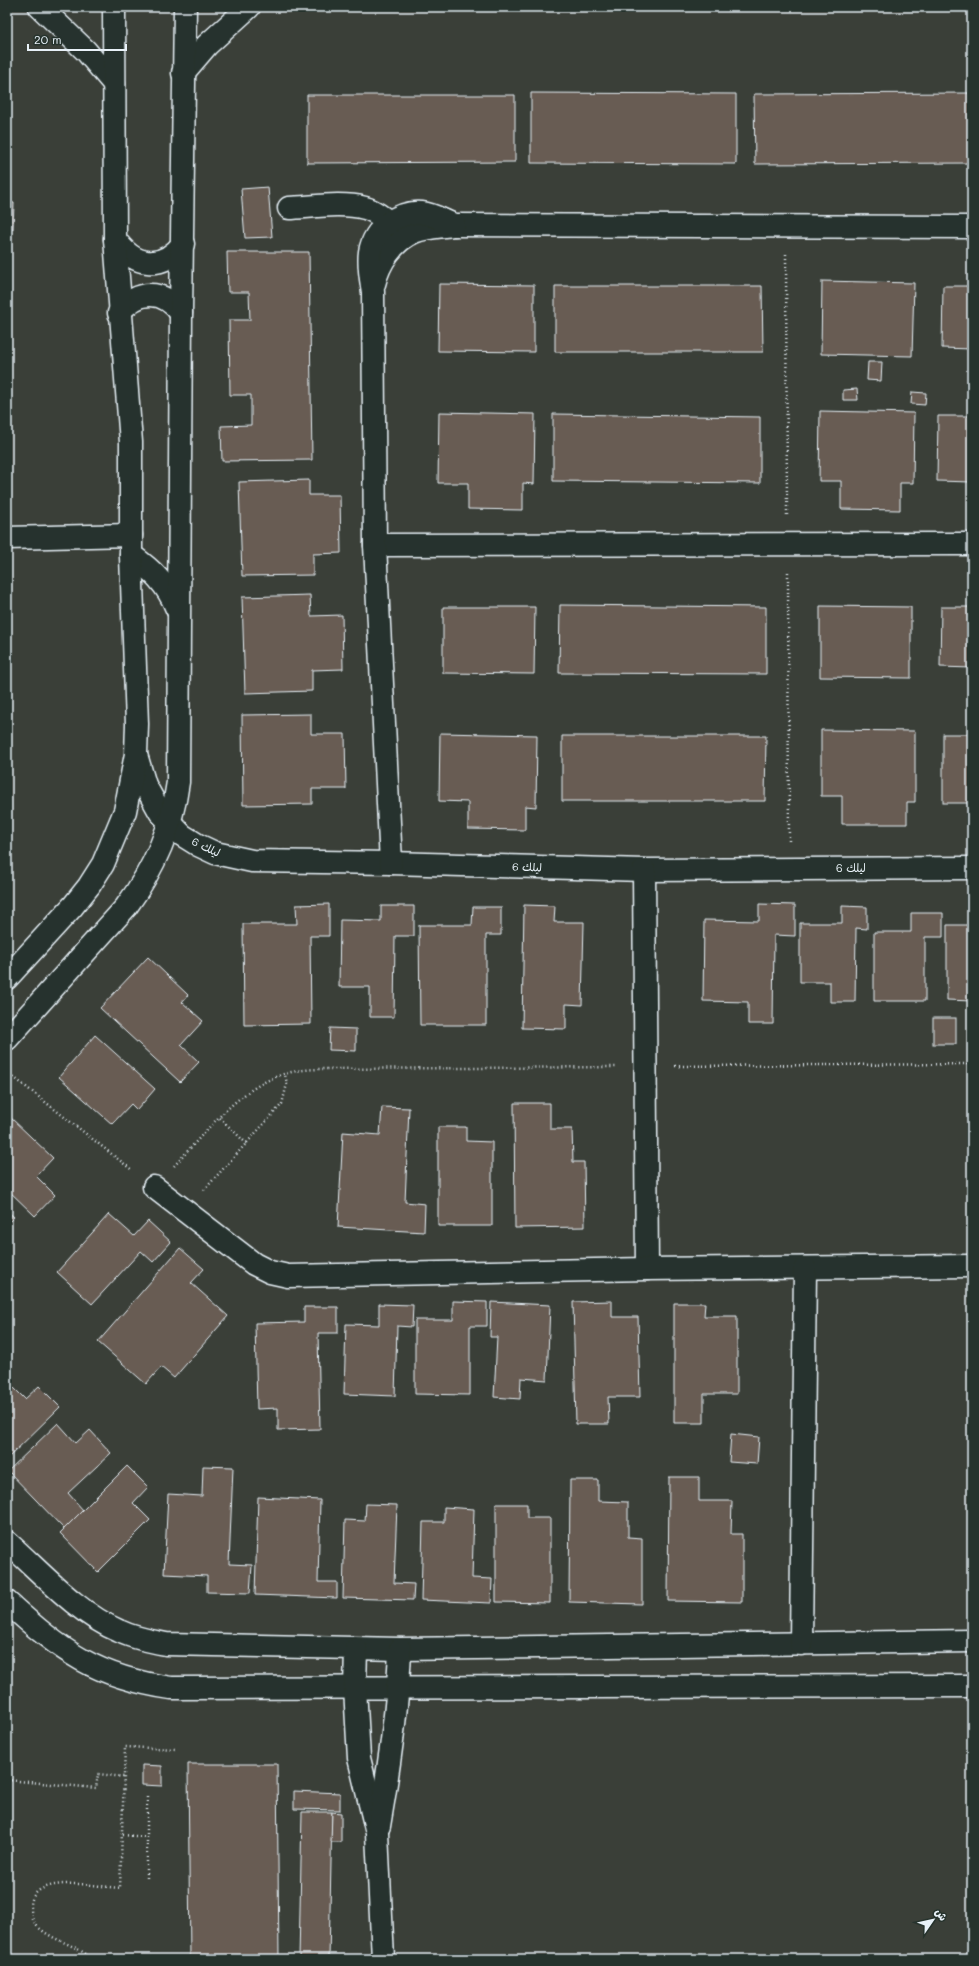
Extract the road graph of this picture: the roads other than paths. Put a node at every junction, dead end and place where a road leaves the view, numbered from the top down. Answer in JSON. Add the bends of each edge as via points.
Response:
{"nodes":[{"id":1,"x":40,"y":7,"type":"edge"},
{"id":2,"x":114,"y":7,"type":"edge"},
{"id":3,"x":185,"y":7,"type":"edge"},
{"id":4,"x":249,"y":7,"type":"edge"},
{"id":5,"x":183,"y":73,"type":"junction"},
{"id":6,"x":114,"y":84,"type":"junction"},
{"id":7,"x":289,"y":208,"type":"dead end"},
{"id":8,"x":389,"y":222,"type":"junction"},
{"id":9,"x":454,"y":226,"type":"junction"},
{"id":10,"x":972,"y":227,"type":"edge"},
{"id":11,"x":115,"y":239,"type":"junction"},
{"id":12,"x":182,"y":244,"type":"junction"},
{"id":13,"x":373,"y":292,"type":"junction"},
{"id":14,"x":119,"y":313,"type":"junction"},
{"id":15,"x":181,"y":313,"type":"junction"},
{"id":16,"x":7,"y":538,"type":"edge"},
{"id":17,"x":972,"y":544,"type":"edge"},
{"id":18,"x":131,"y":545,"type":"junction"},
{"id":19,"x":375,"y":545,"type":"junction"},
{"id":20,"x":178,"y":614,"type":"junction"},
{"id":21,"x":136,"y":754,"type":"junction"},
{"id":22,"x":170,"y":823,"type":"junction"},
{"id":23,"x":391,"y":863,"type":"junction"},
{"id":24,"x":972,"y":868,"type":"edge"},
{"id":25,"x":644,"y":870,"type":"junction"},
{"id":26,"x":7,"y":978,"type":"edge"},
{"id":27,"x":7,"y":1039,"type":"edge"},
{"id":28,"x":154,"y":1187,"type":"road end"},
{"id":29,"x":972,"y":1266,"type":"edge"},
{"id":30,"x":805,"y":1268,"type":"junction"},
{"id":31,"x":647,"y":1269,"type":"junction"},
{"id":32,"x":7,"y":1542,"type":"edge"},
{"id":33,"x":7,"y":1602,"type":"edge"},
{"id":34,"x":972,"y":1641,"type":"edge"},
{"id":35,"x":801,"y":1644,"type":"junction"},
{"id":36,"x":356,"y":1649,"type":"junction"},
{"id":37,"x":400,"y":1650,"type":"junction"},
{"id":38,"x":972,"y":1686,"type":"edge"},
{"id":39,"x":355,"y":1688,"type":"junction"},
{"id":40,"x":398,"y":1688,"type":"junction"},
{"id":41,"x":377,"y":1833,"type":"junction"},
{"id":42,"x":383,"y":1959,"type":"edge"}],
"edges":[{"from":1,"to":6,"type":"street","via":[[86,51]]},
{"from":2,"to":6,"type":"street"},
{"from":3,"to":5,"type":"street"},
{"from":4,"to":5,"type":"street","via":[[207,45]]},
{"from":5,"to":12,"type":"street"},
{"from":6,"to":11,"type":"street"},
{"from":7,"to":8,"type":"street","via":[[366,208]]},
{"from":8,"to":9,"type":"street","via":[[408,214],[423,213]]},
{"from":8,"to":13,"type":"street","via":[[375,239],[370,251]]},
{"from":9,"to":10,"type":"street"},
{"from":9,"to":13,"type":"street","via":[[414,232],[399,241],[387,253]]},
{"from":11,"to":12,"type":"street","via":[[130,257],[154,262],[175,253]]},
{"from":11,"to":14,"type":"street"},
{"from":12,"to":15,"type":"street"},
{"from":13,"to":19,"type":"street"},
{"from":14,"to":15,"type":"street","via":[[135,298],[156,295],[166,299]]},
{"from":14,"to":18,"type":"street","via":[[131,442]]},
{"from":15,"to":20,"type":"street"},
{"from":16,"to":18,"type":"street"},
{"from":17,"to":19,"type":"street"},
{"from":18,"to":20,"type":"street","via":[[165,585]]},
{"from":18,"to":21,"type":"street"},
{"from":19,"to":23,"type":"street"},
{"from":20,"to":22,"type":"street","via":[[178,782]]},
{"from":21,"to":22,"type":"street","name":"ليلك 6","via":[[145,785],[160,812]]},
{"from":21,"to":26,"type":"street","via":[[125,811],[103,864],[73,906]]},
{"from":22,"to":23,"type":"street","name":"ليلك 6","via":[[182,835],[198,845],[233,858],[252,861]]},
{"from":22,"to":27,"type":"street","via":[[150,871],[126,907]]},
{"from":23,"to":25,"type":"street","name":"ليلك 6"},
{"from":24,"to":25,"type":"street","name":"ليلك 6"},
{"from":25,"to":31,"type":"street"},
{"from":28,"to":31,"type":"street","via":[[254,1264],[270,1272],[288,1276]]},
{"from":29,"to":30,"type":"street"},
{"from":30,"to":31,"type":"street"},
{"from":30,"to":35,"type":"street"},
{"from":32,"to":36,"type":"street","via":[[96,1620],[142,1640],[178,1645]]},
{"from":33,"to":39,"type":"street","via":[[76,1658],[140,1683],[171,1688]]},
{"from":34,"to":35,"type":"street"},
{"from":35,"to":37,"type":"street"},
{"from":36,"to":37,"type":"street"},
{"from":36,"to":39,"type":"street"},
{"from":37,"to":40,"type":"street"},
{"from":38,"to":40,"type":"street"},
{"from":39,"to":40,"type":"street"},
{"from":39,"to":41,"type":"street","via":[[359,1758]]},
{"from":40,"to":41,"type":"street","via":[[389,1768]]},
{"from":41,"to":42,"type":"street"}]}
